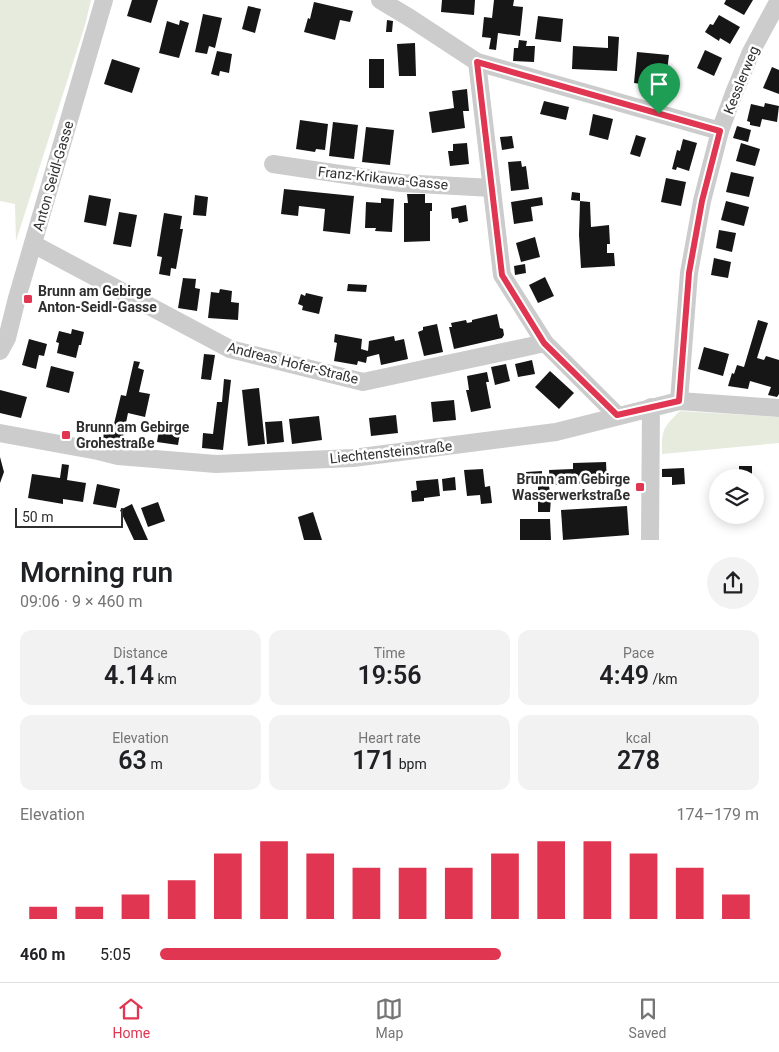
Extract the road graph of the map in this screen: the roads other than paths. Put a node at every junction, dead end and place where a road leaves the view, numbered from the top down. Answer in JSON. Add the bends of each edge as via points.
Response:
{"nodes":[{"id":1,"x":104,"y":0,"type":"edge"},
{"id":2,"x":380,"y":0,"type":"edge"},
{"id":3,"x":779,"y":0,"type":"edge"},
{"id":4,"x":477,"y":62,"type":"junction"},
{"id":5,"x":720,"y":131,"type":"junction"},
{"id":6,"x":273,"y":164,"type":"dead end"},
{"id":7,"x":492,"y":188,"type":"junction"},
{"id":8,"x":33,"y":244,"type":"junction"},
{"id":9,"x":544,"y":343,"type":"junction"},
{"id":10,"x":0,"y":351,"type":"edge"},
{"id":11,"x":679,"y":401,"type":"junction"},
{"id":12,"x":651,"y":407,"type":"junction"},
{"id":13,"x":779,"y":408,"type":"edge"},
{"id":14,"x":617,"y":415,"type":"junction"},
{"id":15,"x":0,"y":433,"type":"edge"},
{"id":16,"x":650,"y":540,"type":"edge"}],
"edges":[{"from":1,"to":8,"type":"street","name":"Anton Seidl-Gasse"},
{"from":2,"to":4,"type":"street"},
{"from":3,"to":5,"type":"street","name":"Kesslerweg","via":[[751,52]]},
{"from":4,"to":5,"type":"street"},
{"from":4,"to":7,"type":"street"},
{"from":5,"to":11,"type":"street","name":"Kesslerweg","via":[[702,201],[689,273]]},
{"from":6,"to":7,"type":"street","name":"Franz-Krikawa-Gasse","via":[[401,183]]},
{"from":7,"to":9,"type":"street","via":[[502,275]]},
{"from":8,"to":9,"type":"street","name":"Andreas Hofer-Straße","via":[[230,349],[363,382]]},
{"from":8,"to":10,"type":"street","name":"Anton Seidl-Gasse","via":[[7,338]]},
{"from":9,"to":14,"type":"street"},
{"from":11,"to":12,"type":"street","name":"Liechtensteinstraße"},
{"from":11,"to":13,"type":"street","name":"Liechtensteinstraße"},
{"from":12,"to":14,"type":"street","name":"Liechtensteinstraße"},
{"from":12,"to":16,"type":"street"},
{"from":14,"to":15,"type":"street","name":"Liechtensteinstraße","via":[[556,432],[353,458],[216,464],[118,456]]}]}
